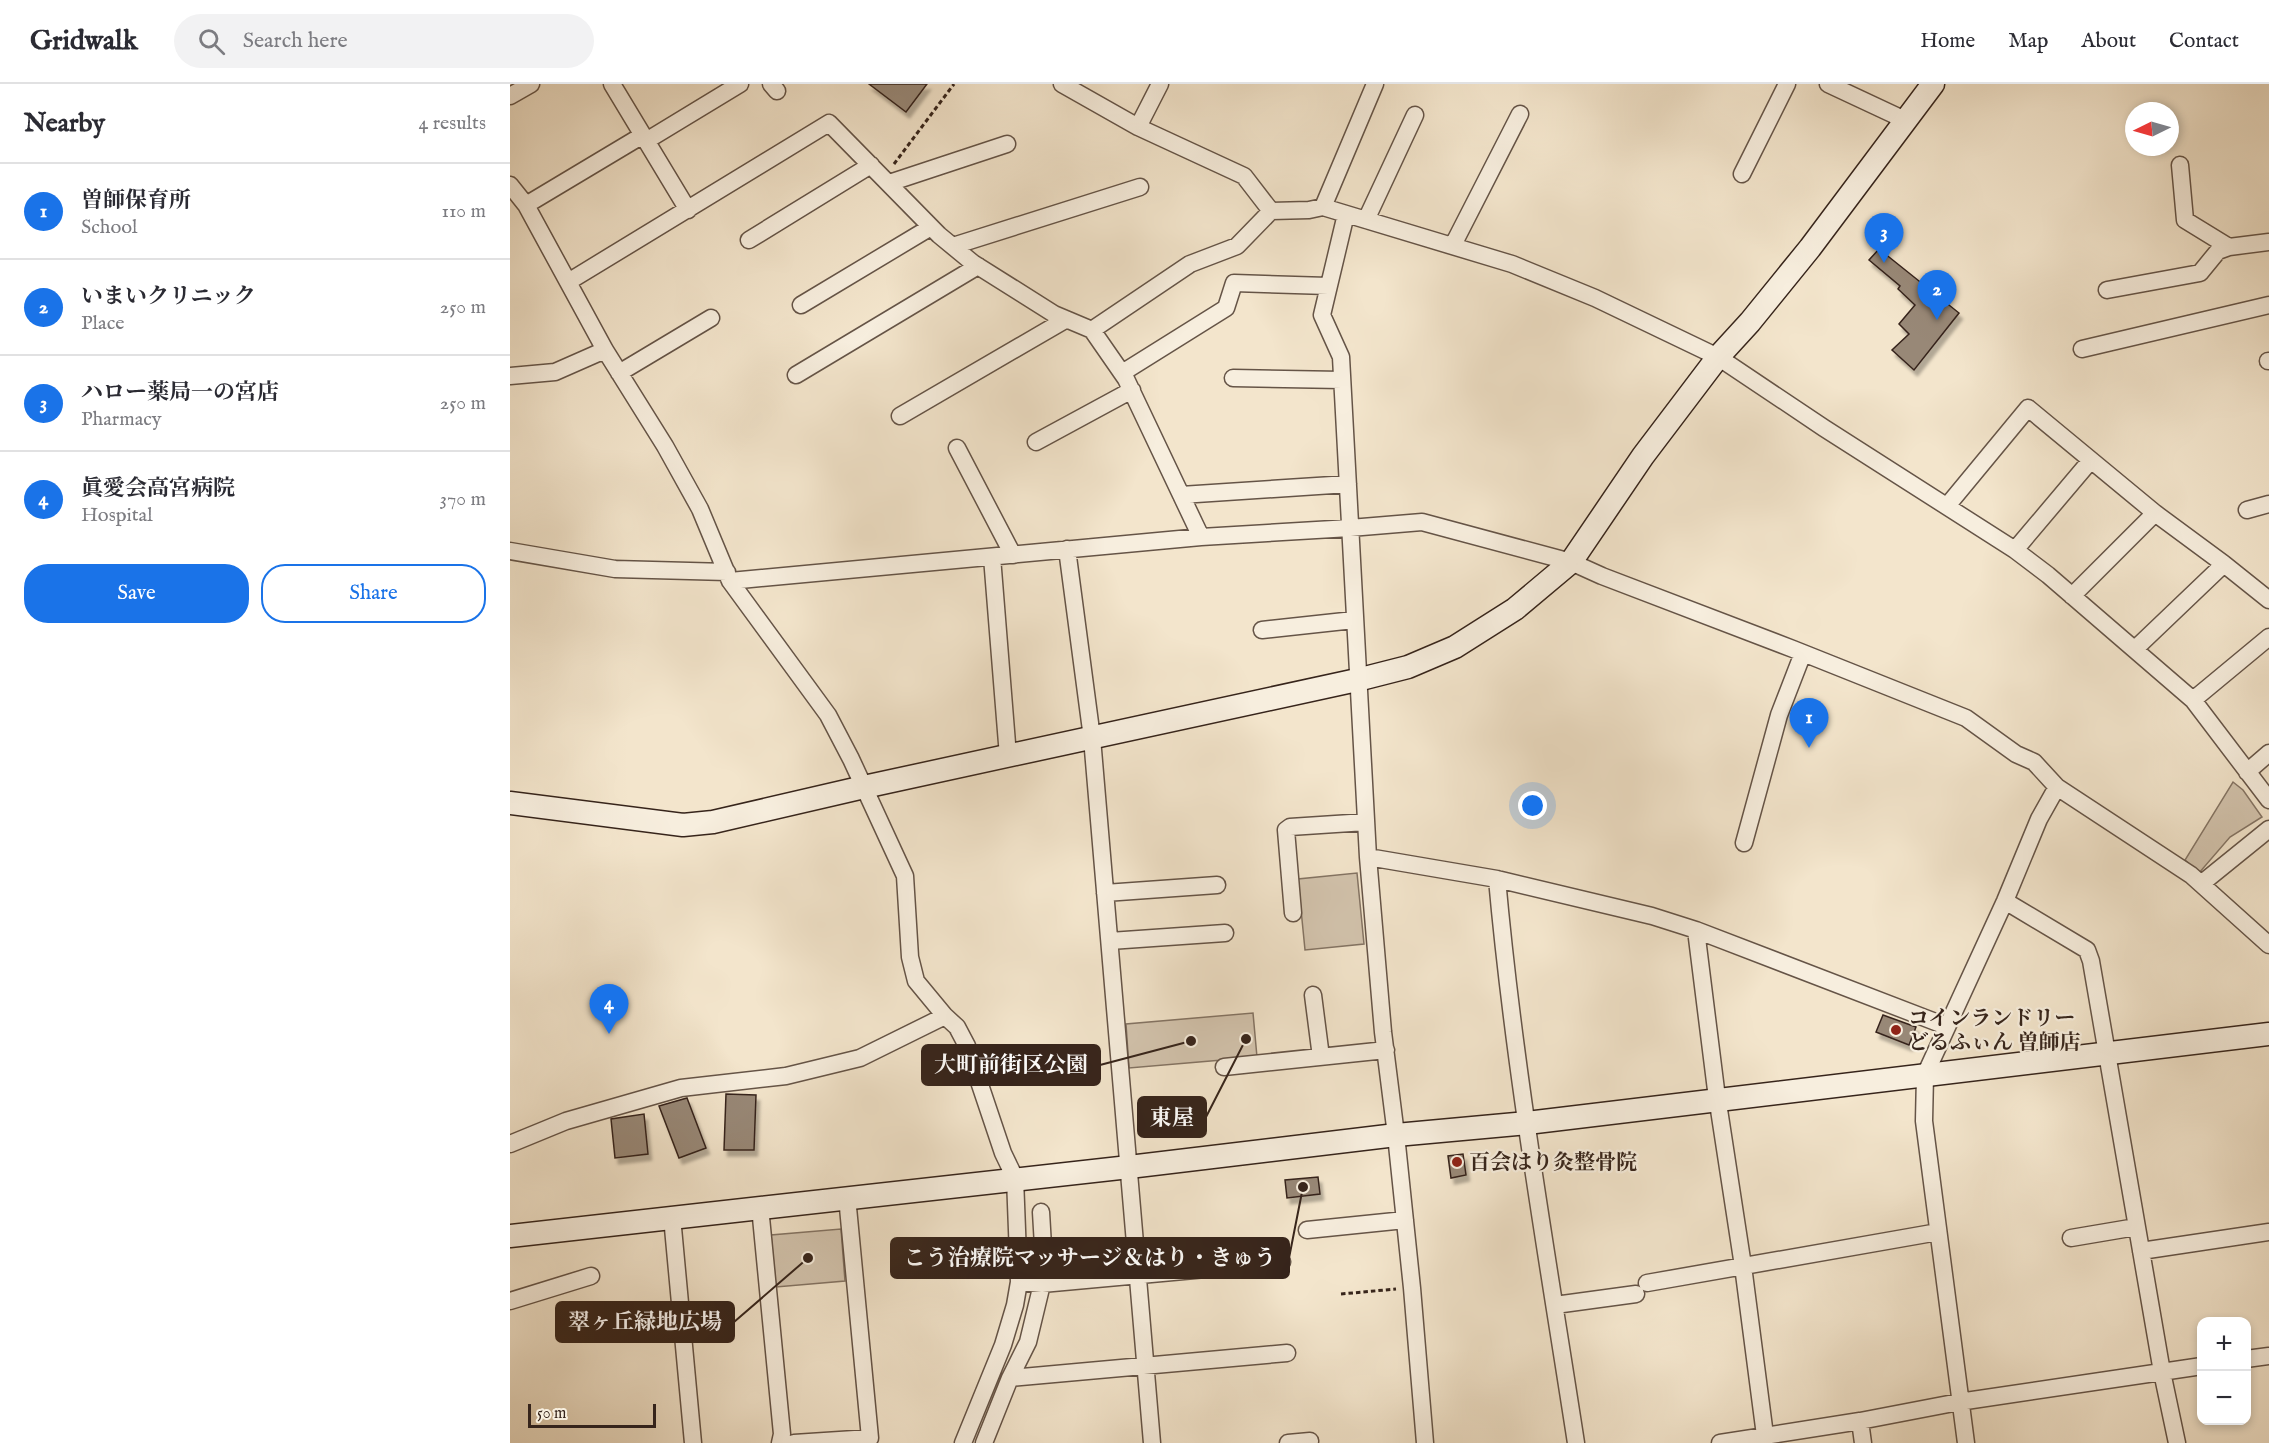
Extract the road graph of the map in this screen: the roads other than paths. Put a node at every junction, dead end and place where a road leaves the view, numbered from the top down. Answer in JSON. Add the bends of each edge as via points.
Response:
{"nodes":[{"id":1,"x":531,"y":84,"type":"edge"},
{"id":2,"x":612,"y":84,"type":"edge"},
{"id":3,"x":740,"y":84,"type":"edge"},
{"id":4,"x":1062,"y":84,"type":"edge"},
{"id":5,"x":1160,"y":84,"type":"edge"},
{"id":6,"x":1376,"y":84,"type":"edge"},
{"id":7,"x":1787,"y":84,"type":"edge"},
{"id":8,"x":1828,"y":84,"type":"edge"},
{"id":9,"x":1933,"y":84,"type":"edge"},
{"id":10,"x":510,"y":96,"type":"edge"},
{"id":11,"x":1520,"y":114,"type":"dead end"},
{"id":12,"x":1415,"y":116,"type":"dead end"},
{"id":13,"x":1905,"y":120,"type":"junction"},
{"id":14,"x":1138,"y":127,"type":"junction"},
{"id":15,"x":645,"y":138,"type":"junction"},
{"id":16,"x":1006,"y":144,"type":"dead end"},
{"id":17,"x":871,"y":165,"type":"junction"},
{"id":18,"x":2180,"y":165,"type":"dead end"},
{"id":19,"x":1742,"y":174,"type":"dead end"},
{"id":20,"x":886,"y":181,"type":"junction"},
{"id":21,"x":510,"y":185,"type":"edge"},
{"id":22,"x":1140,"y":187,"type":"dead end"},
{"id":23,"x":526,"y":205,"type":"junction"},
{"id":24,"x":1323,"y":207,"type":"junction"},
{"id":25,"x":688,"y":210,"type":"junction"},
{"id":26,"x":1271,"y":211,"type":"junction"},
{"id":27,"x":1346,"y":214,"type":"junction"},
{"id":28,"x":1366,"y":220,"type":"junction"},
{"id":29,"x":931,"y":226,"type":"junction"},
{"id":30,"x":749,"y":240,"type":"dead end"},
{"id":31,"x":2269,"y":242,"type":"edge"},
{"id":32,"x":1454,"y":245,"type":"junction"},
{"id":33,"x":953,"y":246,"type":"junction"},
{"id":34,"x":2229,"y":247,"type":"junction"},
{"id":35,"x":978,"y":266,"type":"junction"},
{"id":36,"x":568,"y":282,"type":"junction"},
{"id":37,"x":1328,"y":286,"type":"junction"},
{"id":38,"x":2108,"y":290,"type":"dead end"},
{"id":39,"x":801,"y":305,"type":"dead end"},
{"id":40,"x":2269,"y":305,"type":"edge"},
{"id":41,"x":711,"y":318,"type":"dead end"},
{"id":42,"x":1065,"y":320,"type":"junction"},
{"id":43,"x":1092,"y":330,"type":"junction"},
{"id":44,"x":2082,"y":349,"type":"dead end"},
{"id":45,"x":605,"y":350,"type":"junction"},
{"id":46,"x":1718,"y":357,"type":"junction"},
{"id":47,"x":619,"y":373,"type":"junction"},
{"id":48,"x":1122,"y":374,"type":"junction"},
{"id":49,"x":796,"y":375,"type":"dead end"},
{"id":50,"x":510,"y":376,"type":"edge"},
{"id":51,"x":1233,"y":378,"type":"dead end"},
{"id":52,"x":1342,"y":380,"type":"junction"},
{"id":53,"x":1132,"y":390,"type":"junction"},
{"id":54,"x":900,"y":416,"type":"dead end"},
{"id":55,"x":1036,"y":442,"type":"dead end"},
{"id":56,"x":957,"y":448,"type":"dead end"},
{"id":57,"x":2091,"y":460,"type":"junction"},
{"id":58,"x":1348,"y":484,"type":"junction"},
{"id":59,"x":1181,"y":495,"type":"junction"},
{"id":60,"x":2269,"y":504,"type":"edge"},
{"id":61,"x":1947,"y":506,"type":"junction"},
{"id":62,"x":2247,"y":510,"type":"dead end"},
{"id":63,"x":2155,"y":513,"type":"junction"},
{"id":64,"x":1350,"y":528,"type":"junction"},
{"id":65,"x":1201,"y":537,"type":"junction"},
{"id":66,"x":1067,"y":549,"type":"junction"},
{"id":67,"x":2015,"y":550,"type":"junction"},
{"id":68,"x":510,"y":551,"type":"edge"},
{"id":69,"x":1013,"y":555,"type":"junction"},
{"id":70,"x":992,"y":557,"type":"junction"},
{"id":71,"x":1571,"y":562,"type":"junction"},
{"id":72,"x":2224,"y":564,"type":"junction"},
{"id":73,"x":729,"y":576,"type":"junction"},
{"id":74,"x":2072,"y":596,"type":"junction"},
{"id":75,"x":2269,"y":600,"type":"edge"},
{"id":76,"x":1354,"y":620,"type":"junction"},
{"id":77,"x":1262,"y":630,"type":"dead end"},
{"id":78,"x":2269,"y":637,"type":"edge"},
{"id":79,"x":2135,"y":649,"type":"junction"},
{"id":80,"x":1803,"y":653,"type":"junction"},
{"id":81,"x":1357,"y":680,"type":"junction"},
{"id":82,"x":2193,"y":700,"type":"junction"},
{"id":83,"x":1092,"y":738,"type":"junction"},
{"id":84,"x":2269,"y":753,"type":"edge"},
{"id":85,"x":1008,"y":756,"type":"junction"},
{"id":86,"x":2247,"y":772,"type":"junction"},
{"id":87,"x":864,"y":787,"type":"junction"},
{"id":88,"x":2057,"y":787,"type":"junction"},
{"id":89,"x":2269,"y":800,"type":"edge"},
{"id":90,"x":510,"y":803,"type":"edge"},
{"id":91,"x":1366,"y":822,"type":"junction"},
{"id":92,"x":2269,"y":829,"type":"edge"},
{"id":93,"x":1744,"y":843,"type":"dead end"},
{"id":94,"x":1368,"y":857,"type":"junction"},
{"id":95,"x":1497,"y":879,"type":"junction"},
{"id":96,"x":2201,"y":884,"type":"junction"},
{"id":97,"x":1217,"y":885,"type":"dead end"},
{"id":98,"x":1105,"y":893,"type":"junction"},
{"id":99,"x":2005,"y":901,"type":"junction"},
{"id":100,"x":1293,"y":913,"type":"dead end"},
{"id":101,"x":1696,"y":930,"type":"junction"},
{"id":102,"x":1225,"y":933,"type":"dead end"},
{"id":103,"x":1110,"y":941,"type":"junction"},
{"id":104,"x":2269,"y":945,"type":"edge"},
{"id":105,"x":1313,"y":995,"type":"dead end"},
{"id":106,"x":945,"y":1016,"type":"junction"},
{"id":107,"x":1946,"y":1026,"type":"junction"},
{"id":108,"x":2269,"y":1034,"type":"edge"},
{"id":109,"x":1386,"y":1050,"type":"junction"},
{"id":110,"x":2106,"y":1053,"type":"junction"},
{"id":111,"x":1321,"y":1057,"type":"junction"},
{"id":112,"x":1224,"y":1067,"type":"dead end"},
{"id":113,"x":1925,"y":1075,"type":"junction"},
{"id":114,"x":1718,"y":1100,"type":"junction"},
{"id":115,"x":1527,"y":1123,"type":"junction"},
{"id":116,"x":1396,"y":1135,"type":"junction"},
{"id":117,"x":510,"y":1144,"type":"edge"},
{"id":118,"x":1128,"y":1167,"type":"junction"},
{"id":119,"x":1015,"y":1178,"type":"junction"},
{"id":120,"x":847,"y":1197,"type":"junction"},
{"id":121,"x":760,"y":1207,"type":"junction"},
{"id":122,"x":1041,"y":1212,"type":"dead end"},
{"id":123,"x":672,"y":1217,"type":"junction"},
{"id":124,"x":1405,"y":1220,"type":"junction"},
{"id":125,"x":2136,"y":1227,"type":"junction"},
{"id":126,"x":1307,"y":1230,"type":"dead end"},
{"id":127,"x":1938,"y":1232,"type":"junction"},
{"id":128,"x":2269,"y":1232,"type":"edge"},
{"id":129,"x":510,"y":1236,"type":"edge"},
{"id":130,"x":2071,"y":1238,"type":"dead end"},
{"id":131,"x":2141,"y":1251,"type":"junction"},
{"id":132,"x":1282,"y":1262,"type":"dead end"},
{"id":133,"x":1743,"y":1266,"type":"junction"},
{"id":134,"x":1138,"y":1275,"type":"junction"},
{"id":135,"x":591,"y":1276,"type":"dead end"},
{"id":136,"x":1019,"y":1282,"type":"junction"},
{"id":137,"x":1042,"y":1284,"type":"junction"},
{"id":138,"x":510,"y":1301,"type":"edge"},
{"id":139,"x":1555,"y":1305,"type":"junction"},
{"id":140,"x":1287,"y":1353,"type":"dead end"},
{"id":141,"x":2269,"y":1356,"type":"edge"},
{"id":142,"x":2251,"y":1358,"type":"edge"},
{"id":143,"x":1145,"y":1367,"type":"junction"},
{"id":144,"x":2197,"y":1367,"type":"edge"},
{"id":145,"x":2162,"y":1372,"type":"junction"},
{"id":146,"x":1010,"y":1378,"type":"junction"},
{"id":147,"x":1959,"y":1402,"type":"junction"},
{"id":148,"x":1860,"y":1421,"type":"junction"},
{"id":149,"x":1766,"y":1440,"type":"edge"},
{"id":150,"x":1310,"y":1441,"type":"dead end"},
{"id":151,"x":693,"y":1443,"type":"edge"},
{"id":152,"x":780,"y":1443,"type":"edge"},
{"id":153,"x":794,"y":1443,"type":"edge"},
{"id":154,"x":963,"y":1443,"type":"edge"},
{"id":155,"x":984,"y":1443,"type":"edge"},
{"id":156,"x":1152,"y":1443,"type":"edge"},
{"id":157,"x":1288,"y":1443,"type":"edge"},
{"id":158,"x":1425,"y":1443,"type":"edge"},
{"id":159,"x":1576,"y":1443,"type":"edge"},
{"id":160,"x":1720,"y":1443,"type":"edge"},
{"id":161,"x":1863,"y":1443,"type":"edge"},
{"id":162,"x":1966,"y":1443,"type":"edge"},
{"id":163,"x":2177,"y":1443,"type":"edge"}],
"edges":[{"from":1,"to":10,"type":"street"},
{"from":2,"to":15,"type":"street"},
{"from":3,"to":15,"type":"street"},
{"from":4,"to":14,"type":"street"},
{"from":5,"to":14,"type":"street"},
{"from":6,"to":24,"type":"street"},
{"from":7,"to":19,"type":"street"},
{"from":8,"to":13,"type":"street"},
{"from":9,"to":13,"type":"street"},
{"from":11,"to":32,"type":"street"},
{"from":12,"to":28,"type":"street"},
{"from":13,"to":46,"type":"street","via":[[1810,248]]},
{"from":14,"to":26,"type":"street","via":[[1244,176]]},
{"from":15,"to":23,"type":"street"},
{"from":15,"to":25,"type":"street"},
{"from":16,"to":20,"type":"street"},
{"from":17,"to":20,"type":"street"},
{"from":17,"to":25,"type":"street","via":[[829,123]]},
{"from":17,"to":30,"type":"street"},
{"from":18,"to":34,"type":"street","via":[[2185,220]]},
{"from":20,"to":29,"type":"street"},
{"from":21,"to":23,"type":"street"},
{"from":22,"to":33,"type":"street"},
{"from":23,"to":36,"type":"street"},
{"from":24,"to":26,"type":"street"},
{"from":24,"to":27,"type":"street"},
{"from":25,"to":36,"type":"street"},
{"from":26,"to":43,"type":"street","via":[[1237,246],[1190,264]]},
{"from":27,"to":28,"type":"street"},
{"from":27,"to":37,"type":"street"},
{"from":28,"to":32,"type":"street"},
{"from":29,"to":33,"type":"street"},
{"from":29,"to":39,"type":"street"},
{"from":31,"to":34,"type":"street"},
{"from":32,"to":46,"type":"street","via":[[1595,298]]},
{"from":33,"to":35,"type":"street"},
{"from":34,"to":38,"type":"street","via":[[2218,251],[2200,273]]},
{"from":35,"to":42,"type":"street"},
{"from":35,"to":49,"type":"street"},
{"from":36,"to":45,"type":"street"},
{"from":37,"to":48,"type":"street","via":[[1234,283],[1226,308]]},
{"from":37,"to":52,"type":"street","via":[[1322,315],[1341,357]]},
{"from":40,"to":44,"type":"street"},
{"from":41,"to":47,"type":"street"},
{"from":42,"to":43,"type":"street"},
{"from":42,"to":54,"type":"street"},
{"from":43,"to":48,"type":"street"},
{"from":45,"to":47,"type":"street"},
{"from":45,"to":50,"type":"street","via":[[555,372]]},
{"from":46,"to":61,"type":"street"},
{"from":46,"to":71,"type":"street","via":[[1643,456]]},
{"from":47,"to":73,"type":"street","via":[[700,509]]},
{"from":48,"to":53,"type":"street"},
{"from":51,"to":52,"type":"street"},
{"from":52,"to":58,"type":"street"},
{"from":53,"to":55,"type":"street"},
{"from":53,"to":59,"type":"street"},
{"from":56,"to":69,"type":"street"},
{"from":57,"to":61,"type":"street","via":[[2028,408]]},
{"from":57,"to":63,"type":"street"},
{"from":57,"to":67,"type":"street"},
{"from":58,"to":59,"type":"street"},
{"from":58,"to":64,"type":"street"},
{"from":59,"to":65,"type":"street"},
{"from":60,"to":62,"type":"street"},
{"from":61,"to":67,"type":"street"},
{"from":63,"to":72,"type":"street"},
{"from":63,"to":74,"type":"street"},
{"from":64,"to":65,"type":"street"},
{"from":64,"to":71,"type":"street","via":[[1422,522]]},
{"from":64,"to":76,"type":"street"},
{"from":65,"to":66,"type":"street"},
{"from":66,"to":69,"type":"street"},
{"from":66,"to":83,"type":"street"},
{"from":67,"to":74,"type":"street"},
{"from":68,"to":73,"type":"street","via":[[615,569]]},
{"from":69,"to":70,"type":"street"},
{"from":70,"to":73,"type":"street"},
{"from":70,"to":85,"type":"street"},
{"from":71,"to":80,"type":"street"},
{"from":71,"to":81,"type":"street","via":[[1515,609],[1455,647],[1408,667]]},
{"from":72,"to":75,"type":"street"},
{"from":72,"to":79,"type":"street"},
{"from":73,"to":87,"type":"street","via":[[828,715]]},
{"from":74,"to":79,"type":"street"},
{"from":76,"to":77,"type":"street"},
{"from":76,"to":81,"type":"street"},
{"from":78,"to":82,"type":"street"},
{"from":79,"to":82,"type":"street"},
{"from":80,"to":88,"type":"street","via":[[1966,718],[2016,754],[2034,762]]},
{"from":80,"to":93,"type":"street","via":[[1779,715]]},
{"from":81,"to":83,"type":"street"},
{"from":81,"to":91,"type":"street"},
{"from":82,"to":86,"type":"street"},
{"from":83,"to":85,"type":"street"},
{"from":83,"to":98,"type":"street"},
{"from":84,"to":86,"type":"street"},
{"from":85,"to":87,"type":"street"},
{"from":86,"to":89,"type":"street"},
{"from":87,"to":90,"type":"street","via":[[713,822],[683,825]]},
{"from":87,"to":106,"type":"street","via":[[905,876],[910,957],[916,981]]},
{"from":88,"to":96,"type":"street"},
{"from":88,"to":99,"type":"street","via":[[2039,819]]},
{"from":91,"to":94,"type":"street"},
{"from":91,"to":100,"type":"street","via":[[1286,830]]},
{"from":92,"to":96,"type":"street"},
{"from":94,"to":95,"type":"street"},
{"from":94,"to":109,"type":"street"},
{"from":95,"to":101,"type":"street"},
{"from":95,"to":115,"type":"street"},
{"from":96,"to":104,"type":"street"},
{"from":97,"to":98,"type":"street"},
{"from":98,"to":103,"type":"street"},
{"from":99,"to":107,"type":"street"},
{"from":99,"to":110,"type":"street","via":[[2087,950]]},
{"from":101,"to":107,"type":"street"},
{"from":101,"to":114,"type":"street"},
{"from":102,"to":103,"type":"street"},
{"from":103,"to":118,"type":"street"},
{"from":105,"to":111,"type":"street"},
{"from":106,"to":117,"type":"street","via":[[850,1061],[786,1076],[681,1088],[566,1121]]},
{"from":106,"to":119,"type":"street","via":[[967,1046]]},
{"from":107,"to":113,"type":"street"},
{"from":108,"to":110,"type":"street"},
{"from":109,"to":111,"type":"street"},
{"from":109,"to":116,"type":"street"},
{"from":110,"to":113,"type":"street"},
{"from":110,"to":125,"type":"street"},
{"from":111,"to":112,"type":"street"},
{"from":113,"to":114,"type":"street"},
{"from":113,"to":127,"type":"street","via":[[1924,1121]]},
{"from":114,"to":115,"type":"street"},
{"from":114,"to":133,"type":"street"},
{"from":115,"to":116,"type":"street"},
{"from":115,"to":139,"type":"street"},
{"from":116,"to":118,"type":"street"},
{"from":116,"to":124,"type":"street"},
{"from":118,"to":119,"type":"street"},
{"from":118,"to":134,"type":"street"},
{"from":119,"to":120,"type":"street"},
{"from":119,"to":136,"type":"street"},
{"from":120,"to":121,"type":"street"},
{"from":120,"to":153,"type":"street","via":[[870,1437]]},
{"from":121,"to":123,"type":"street"},
{"from":121,"to":152,"type":"street"},
{"from":122,"to":137,"type":"street"},
{"from":123,"to":129,"type":"street"},
{"from":123,"to":151,"type":"street"},
{"from":124,"to":126,"type":"street"},
{"from":124,"to":158,"type":"street"},
{"from":125,"to":130,"type":"street"},
{"from":125,"to":131,"type":"street"},
{"from":127,"to":133,"type":"street"},
{"from":127,"to":147,"type":"street"},
{"from":128,"to":131,"type":"street"},
{"from":131,"to":145,"type":"street"},
{"from":132,"to":134,"type":"street"},
{"from":133,"to":139,"type":"street"},
{"from":133,"to":149,"type":"street"},
{"from":134,"to":137,"type":"street"},
{"from":134,"to":143,"type":"street"},
{"from":135,"to":138,"type":"street"},
{"from":136,"to":137,"type":"street"},
{"from":136,"to":154,"type":"street","via":[[1003,1345]]},
{"from":137,"to":146,"type":"street","via":[[1028,1342]]},
{"from":139,"to":159,"type":"street"},
{"from":140,"to":143,"type":"street"},
{"from":141,"to":142,"type":"street"},
{"from":143,"to":146,"type":"street"},
{"from":143,"to":156,"type":"street"},
{"from":144,"to":145,"type":"street"},
{"from":145,"to":147,"type":"street"},
{"from":145,"to":163,"type":"street"},
{"from":146,"to":155,"type":"street"},
{"from":147,"to":148,"type":"street"},
{"from":147,"to":162,"type":"street"},
{"from":148,"to":149,"type":"street"},
{"from":148,"to":161,"type":"street"},
{"from":149,"to":160,"type":"street"},
{"from":150,"to":157,"type":"street"}]}
